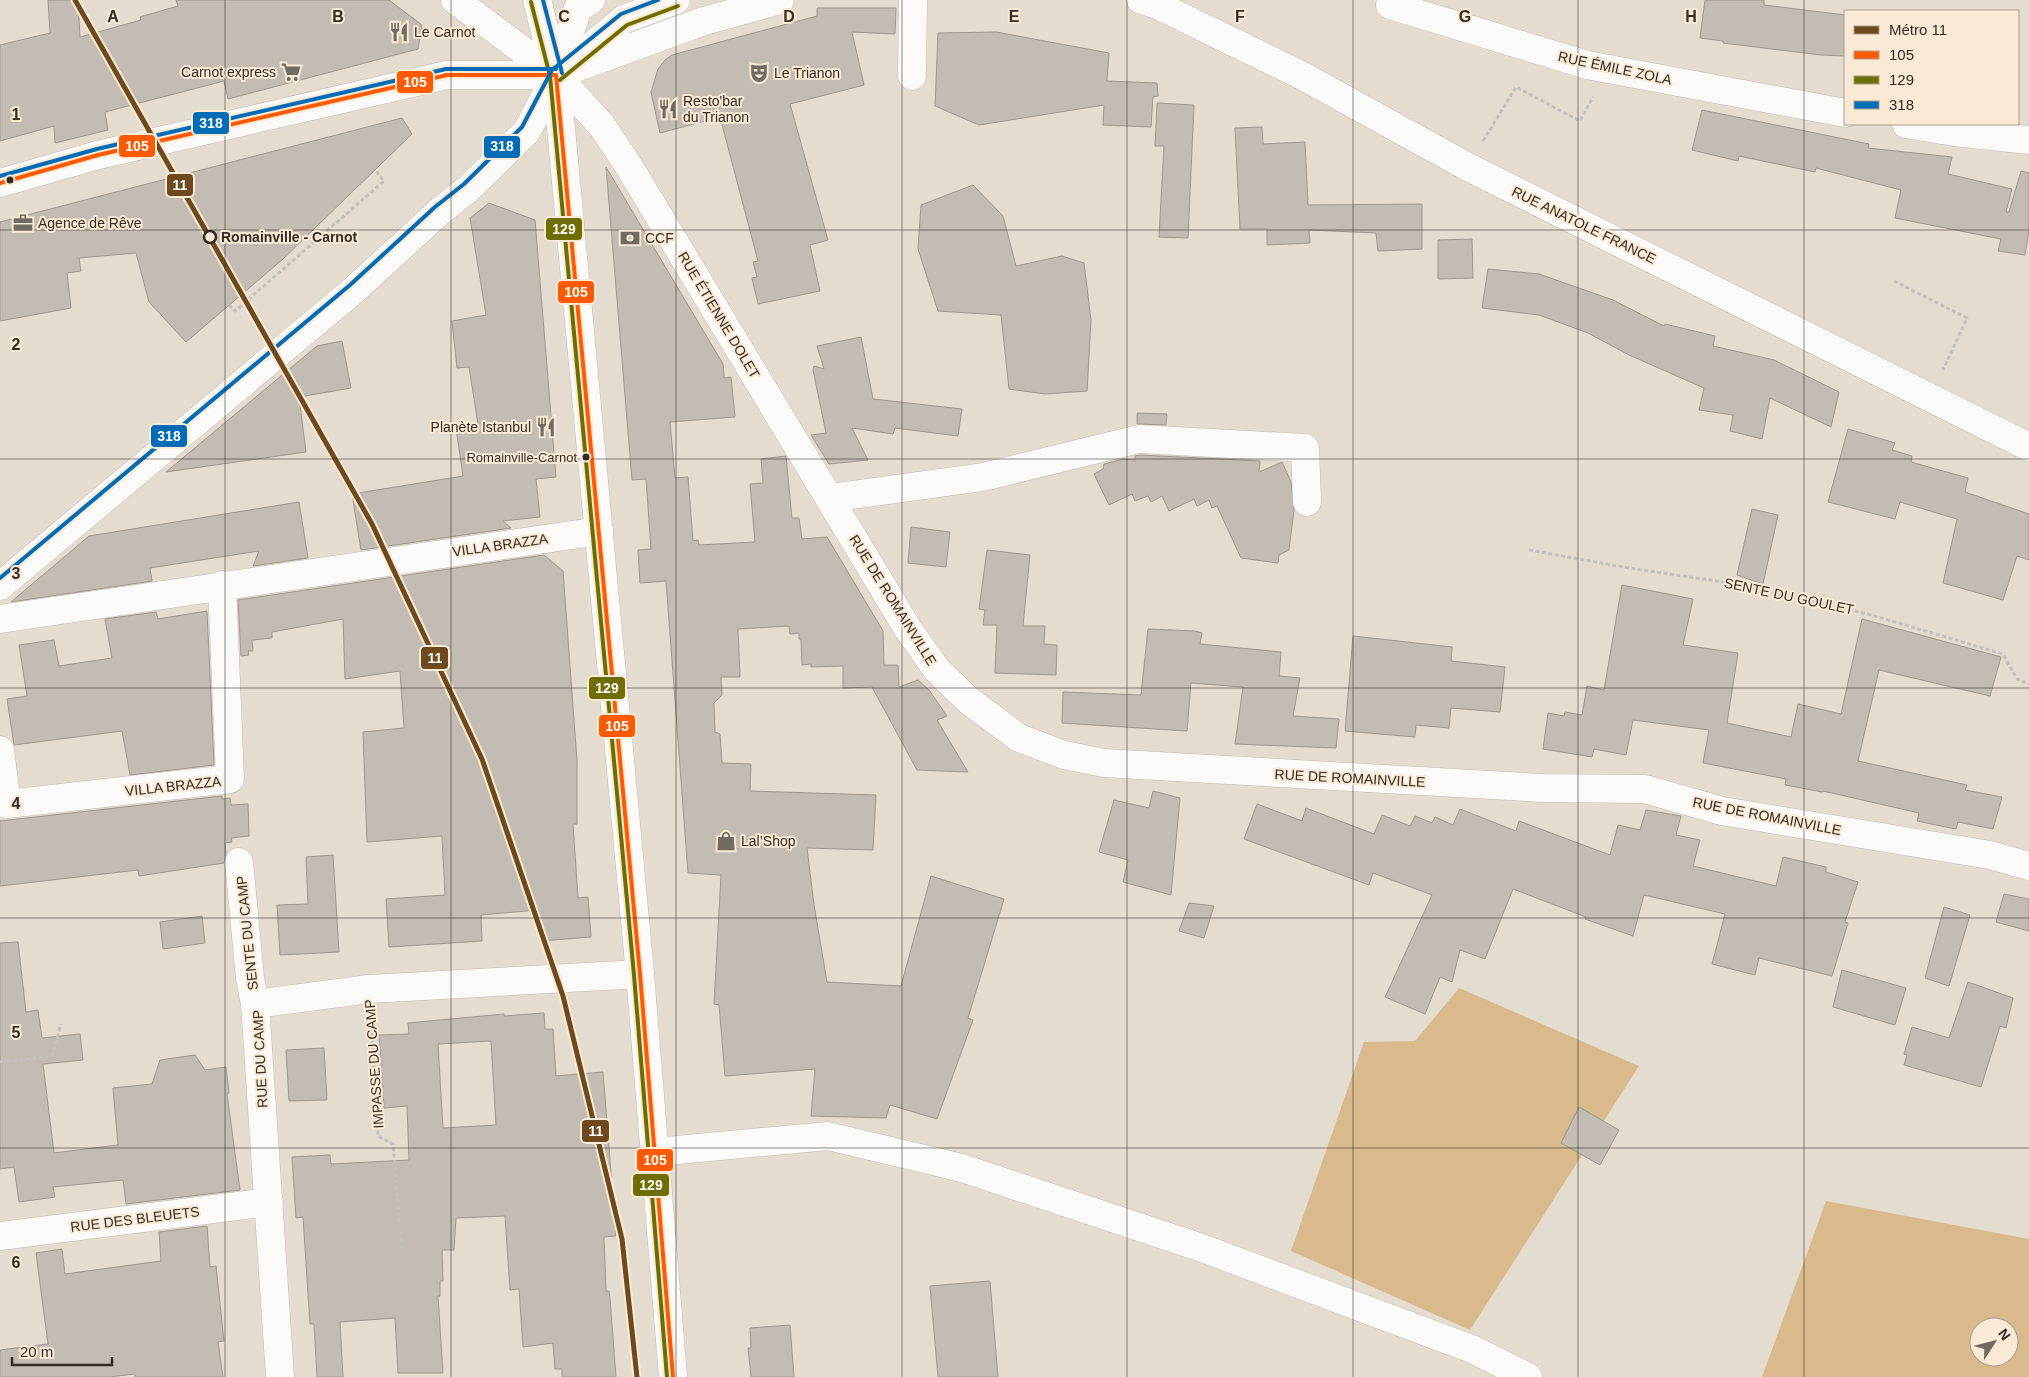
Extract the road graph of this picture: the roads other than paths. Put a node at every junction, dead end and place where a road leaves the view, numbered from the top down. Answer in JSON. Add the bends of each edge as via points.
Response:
{"nodes":[{"id":1,"x":455,"y":0,"type":"edge"},
{"id":2,"x":537,"y":0,"type":"edge"},
{"id":3,"x":591,"y":0,"type":"edge"},
{"id":4,"x":676,"y":0,"type":"edge"},
{"id":5,"x":780,"y":0,"type":"edge"},
{"id":6,"x":913,"y":0,"type":"edge"},
{"id":7,"x":1140,"y":0,"type":"edge"},
{"id":8,"x":1390,"y":5,"type":"dead end"},
{"id":9,"x":556,"y":76,"type":"junction"},
{"id":10,"x":912,"y":76,"type":"dead end"},
{"id":11,"x":1844,"y":113,"type":"edge"},
{"id":12,"x":1912,"y":125,"type":"edge"},
{"id":13,"x":2029,"y":140,"type":"edge"},
{"id":14,"x":0,"y":183,"type":"edge"},
{"id":15,"x":2029,"y":447,"type":"edge"},
{"id":16,"x":808,"y":461,"type":"joint"},
{"id":17,"x":830,"y":498,"type":"junction"},
{"id":18,"x":1307,"y":502,"type":"dead end"},
{"id":19,"x":599,"y":531,"type":"junction"},
{"id":20,"x":222,"y":585,"type":"junction"},
{"id":21,"x":0,"y":586,"type":"edge"},
{"id":22,"x":0,"y":619,"type":"edge"},
{"id":23,"x":0,"y":750,"type":"edge"},
{"id":24,"x":239,"y":862,"type":"dead end"},
{"id":25,"x":2029,"y":866,"type":"edge"},
{"id":26,"x":640,"y":974,"type":"junction"},
{"id":27,"x":255,"y":1004,"type":"junction"},
{"id":28,"x":654,"y":1152,"type":"junction"},
{"id":29,"x":269,"y":1202,"type":"junction"},
{"id":30,"x":0,"y":1236,"type":"edge"},
{"id":31,"x":280,"y":1377,"type":"edge"},
{"id":32,"x":673,"y":1377,"type":"edge"},
{"id":33,"x":1528,"y":1377,"type":"edge"}],
"edges":[{"from":1,"to":9,"type":"street","name":"RUE ÉTIENNE DOLET"},
{"from":2,"to":9,"type":"street"},
{"from":3,"to":9,"type":"street","via":[[578,8]]},
{"from":4,"to":9,"type":"street","via":[[624,19]]},
{"from":5,"to":9,"type":"street","via":[[704,21]]},
{"from":6,"to":10,"type":"street"},
{"from":7,"to":15,"type":"street","name":"RUE ANATOLE FRANCE","via":[[1157,5],[1299,74],[1468,167]]},
{"from":8,"to":11,"type":"street","name":"RUE ÉMILE ZOLA","via":[[1587,65]]},
{"from":9,"to":14,"type":"street","via":[[447,75],[98,155]]},
{"from":9,"to":16,"type":"street","name":"RUE ÉTIENNE DOLET","via":[[602,126]]},
{"from":9,"to":19,"type":"street"},
{"from":9,"to":21,"type":"street","via":[[527,131],[468,189],[354,290]]},
{"from":12,"to":13,"type":"street"},
{"from":16,"to":17,"type":"street","name":"RUE DE ROMAINVILLE"},
{"from":17,"to":18,"type":"street","via":[[982,477],[1139,439],[1305,448]]},
{"from":17,"to":25,"type":"street","name":"RUE DE ROMAINVILLE","via":[[908,629],[937,670],[968,700],[1019,738],[1064,755],[1104,764],[1299,776],[1542,788],[1645,789],[1722,811],[1990,855]]},
{"from":19,"to":20,"type":"street","name":"VILLA BRAZZA"},
{"from":19,"to":26,"type":"street"},
{"from":20,"to":22,"type":"street","name":"VILLA BRAZZA"},
{"from":20,"to":23,"type":"street","name":"VILLA BRAZZA","via":[[230,779],[7,804]]},
{"from":24,"to":27,"type":"street","name":"SENTE DU CAMP"},
{"from":26,"to":27,"type":"street","name":"RUE DU CAMP","via":[[369,989]]},
{"from":26,"to":28,"type":"street"},
{"from":27,"to":29,"type":"street","name":"RUE DU CAMP"},
{"from":28,"to":32,"type":"street"},
{"from":28,"to":33,"type":"street","via":[[828,1136],[962,1168],[1202,1248],[1472,1349]]},
{"from":29,"to":30,"type":"street","name":"RUE DES BLEUETS"},
{"from":29,"to":31,"type":"street","name":"RUE DU CAMP"}]}
